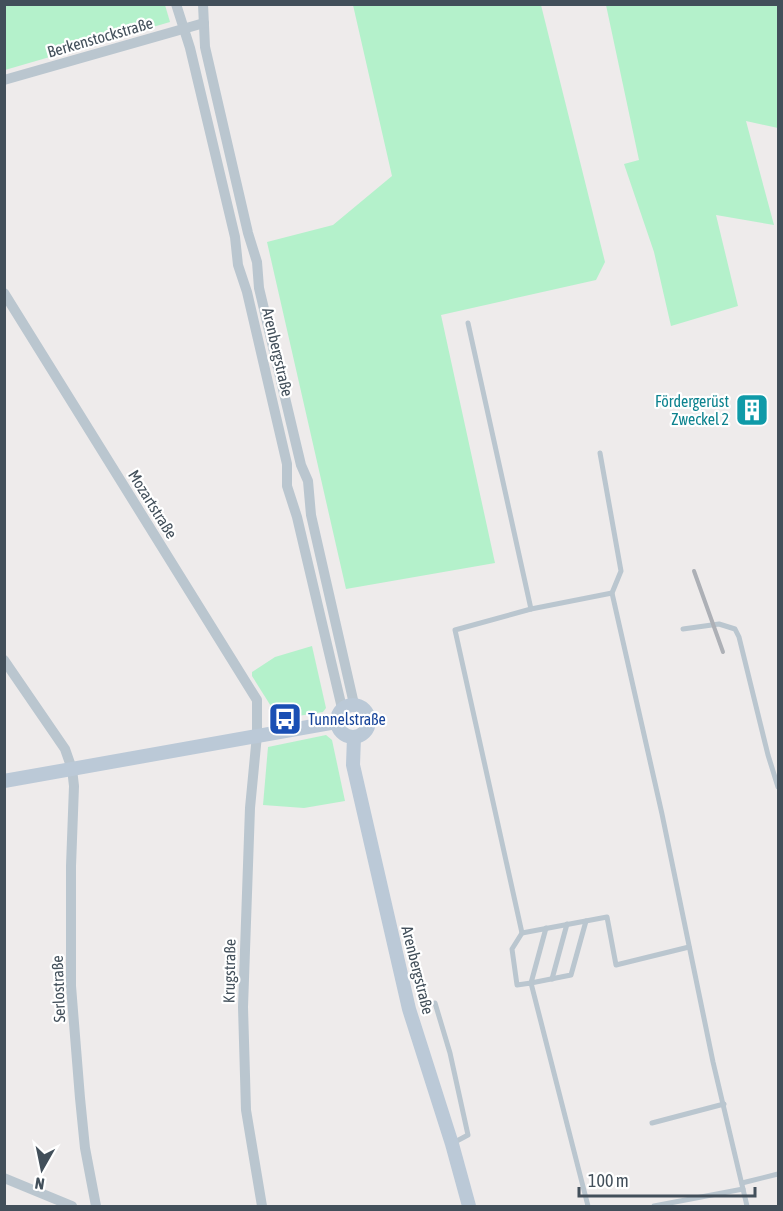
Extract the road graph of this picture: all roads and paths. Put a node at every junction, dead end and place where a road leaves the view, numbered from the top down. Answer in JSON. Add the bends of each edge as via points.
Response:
{"nodes":[{"id":1,"x":176,"y":4,"type":"edge"},
{"id":2,"x":203,"y":4,"type":"edge"},
{"id":3,"x":204,"y":23,"type":"junction"},
{"id":4,"x":183,"y":28,"type":"junction"},
{"id":5,"x":4,"y":80,"type":"edge"},
{"id":6,"x":4,"y":293,"type":"edge"},
{"id":7,"x":468,"y":323,"type":"dead end"},
{"id":8,"x":600,"y":453,"type":"dead end"},
{"id":9,"x":612,"y":593,"type":"junction"},
{"id":10,"x":531,"y":609,"type":"junction"},
{"id":11,"x":683,"y":629,"type":"dead end"},
{"id":12,"x":4,"y":660,"type":"edge"},
{"id":13,"x":344,"y":712,"type":"junction"},
{"id":14,"x":257,"y":735,"type":"junction"},
{"id":15,"x":354,"y":737,"type":"junction"},
{"id":16,"x":72,"y":769,"type":"junction"},
{"id":17,"x":4,"y":781,"type":"edge"},
{"id":18,"x":778,"y":787,"type":"edge"},
{"id":19,"x":586,"y":921,"type":"junction"},
{"id":20,"x":567,"y":924,"type":"junction"},
{"id":21,"x":546,"y":928,"type":"junction"},
{"id":22,"x":522,"y":933,"type":"junction"},
{"id":23,"x":689,"y":947,"type":"junction"},
{"id":24,"x":552,"y":979,"type":"junction"},
{"id":25,"x":531,"y":983,"type":"junction"},
{"id":26,"x":435,"y":1003,"type":"dead end"},
{"id":27,"x":724,"y":1104,"type":"junction"},
{"id":28,"x":652,"y":1123,"type":"dead end"},
{"id":29,"x":452,"y":1143,"type":"junction"},
{"id":30,"x":778,"y":1174,"type":"edge"},
{"id":31,"x":4,"y":1178,"type":"edge"},
{"id":32,"x":742,"y":1186,"type":"junction"},
{"id":33,"x":72,"y":1206,"type":"edge"},
{"id":34,"x":96,"y":1206,"type":"edge"},
{"id":35,"x":262,"y":1206,"type":"edge"},
{"id":36,"x":469,"y":1206,"type":"edge"},
{"id":37,"x":588,"y":1206,"type":"edge"},
{"id":38,"x":654,"y":1206,"type":"edge"},
{"id":39,"x":747,"y":1206,"type":"edge"}],
"edges":[{"from":1,"to":4,"type":"street","name":"Arenbergstraße"},
{"from":2,"to":3,"type":"street","name":"Arenbergstraße"},
{"from":3,"to":4,"type":"street","name":"Berkenstockstraße"},
{"from":3,"to":13,"type":"street","name":"Arenbergstraße","via":[[205,47],[258,262],[259,288],[308,481],[310,515]]},
{"from":4,"to":5,"type":"street","name":"Berkenstockstraße"},
{"from":4,"to":13,"type":"street","name":"Arenbergstraße","via":[[287,464],[287,486]]},
{"from":6,"to":14,"type":"street","name":"Mozartstraße","via":[[257,699]]},
{"from":7,"to":10,"type":"lane"},
{"from":8,"to":9,"type":"lane","via":[[621,571]]},
{"from":9,"to":10,"type":"lane"},
{"from":9,"to":23,"type":"lane"},
{"from":10,"to":22,"type":"lane","via":[[455,630]]},
{"from":11,"to":18,"type":"lane","via":[[719,624],[735,629]]},
{"from":12,"to":16,"type":"street","via":[[65,749]]},
{"from":13,"to":14,"type":"street"},
{"from":13,"to":15,"type":"street","via":[[339,730]]},
{"from":13,"to":15,"type":"street","name":"Arenbergstraße","via":[[363,708],[368,714],[367,729]]},
{"from":14,"to":16,"type":"street"},
{"from":14,"to":35,"type":"street","name":"Krugstraße","via":[[250,808],[243,1007],[246,1110]]},
{"from":15,"to":29,"type":"street","name":"Arenbergstraße","via":[[353,765],[409,1009]]},
{"from":16,"to":17,"type":"street"},
{"from":16,"to":34,"type":"street","name":"Serlostraße","via":[[71,986],[80,1098]]},
{"from":19,"to":20,"type":"lane"},
{"from":19,"to":23,"type":"lane","via":[[607,917],[616,965]]},
{"from":19,"to":24,"type":"lane","via":[[571,975]]},
{"from":20,"to":21,"type":"lane"},
{"from":20,"to":24,"type":"lane"},
{"from":21,"to":22,"type":"lane"},
{"from":21,"to":25,"type":"lane"},
{"from":22,"to":25,"type":"lane","via":[[512,949],[517,985]]},
{"from":23,"to":27,"type":"lane"},
{"from":24,"to":25,"type":"lane"},
{"from":25,"to":37,"type":"lane"},
{"from":26,"to":29,"type":"lane","via":[[468,1135]]},
{"from":27,"to":28,"type":"lane"},
{"from":27,"to":32,"type":"lane"},
{"from":29,"to":36,"type":"street","name":"Arenbergstraße"},
{"from":30,"to":32,"type":"lane"},
{"from":31,"to":33,"type":"street"},
{"from":32,"to":38,"type":"lane"},
{"from":32,"to":39,"type":"lane"}]}
